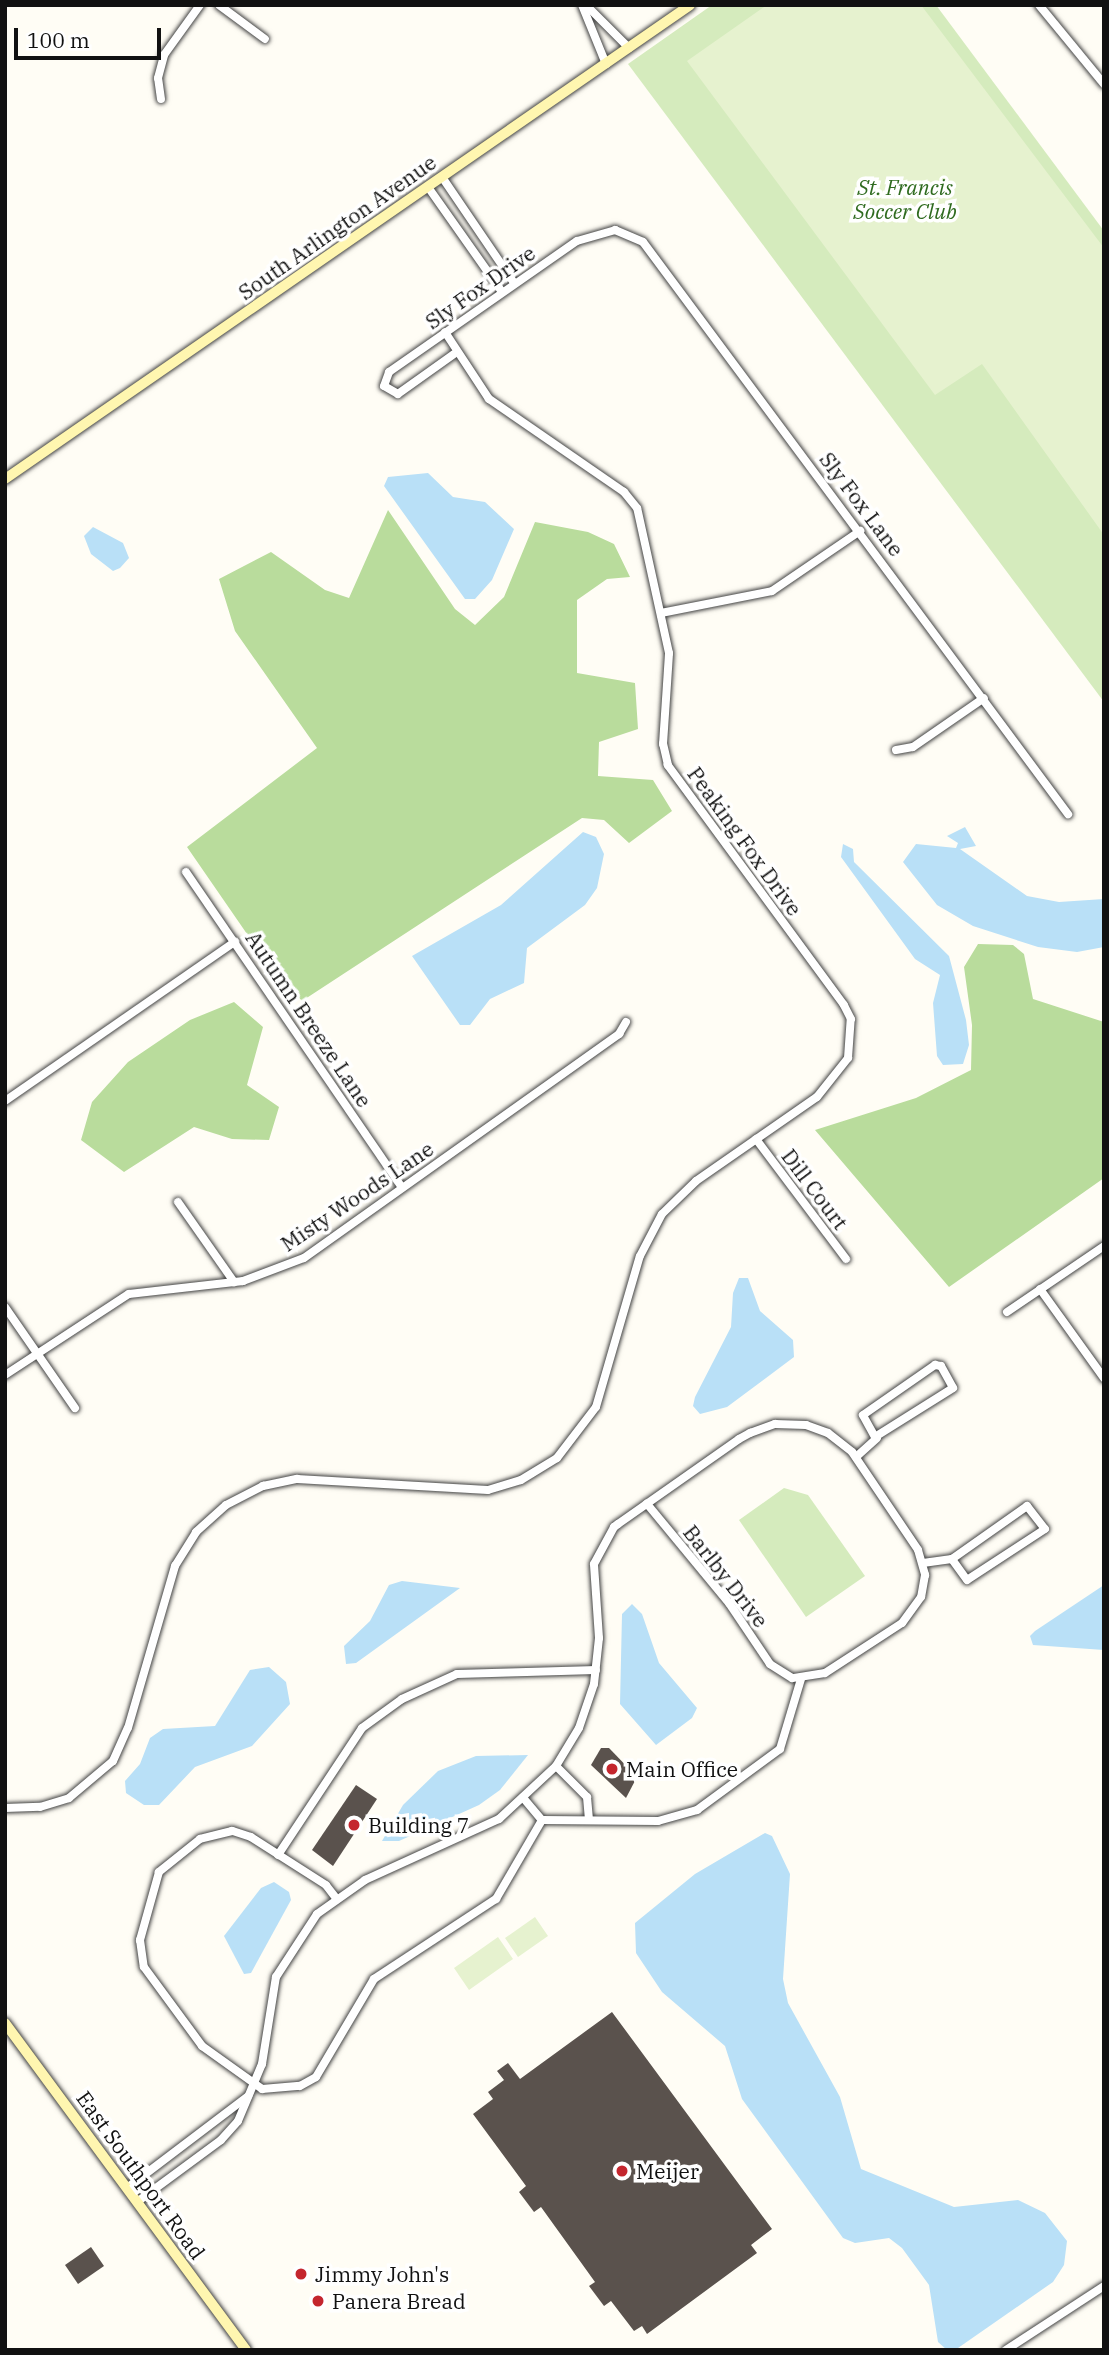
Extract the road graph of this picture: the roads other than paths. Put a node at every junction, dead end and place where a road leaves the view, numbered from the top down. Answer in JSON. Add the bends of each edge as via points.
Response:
{"nodes":[{"id":1,"x":200,"y":5,"type":"edge"},
{"id":2,"x":219,"y":5,"type":"edge"},
{"id":3,"x":584,"y":5,"type":"edge"},
{"id":4,"x":690,"y":5,"type":"edge"},
{"id":5,"x":1039,"y":5,"type":"edge"},
{"id":6,"x":265,"y":39,"type":"dead end"},
{"id":7,"x":629,"y":48,"type":"junction"},
{"id":8,"x":607,"y":64,"type":"junction"},
{"id":9,"x":1104,"y":84,"type":"edge"},
{"id":10,"x":161,"y":99,"type":"dead end"},
{"id":11,"x":442,"y":177,"type":"junction"},
{"id":12,"x":428,"y":187,"type":"junction"},
{"id":13,"x":615,"y":230,"type":"joint"},
{"id":14,"x":514,"y":283,"type":"junction"},
{"id":15,"x":502,"y":292,"type":"junction"},
{"id":16,"x":444,"y":332,"type":"junction"},
{"id":17,"x":454,"y":354,"type":"junction"},
{"id":18,"x":5,"y":479,"type":"edge"},
{"id":19,"x":860,"y":531,"type":"junction"},
{"id":20,"x":662,"y":613,"type":"junction"},
{"id":21,"x":984,"y":698,"type":"junction"},
{"id":22,"x":896,"y":750,"type":"dead end"},
{"id":23,"x":1068,"y":814,"type":"dead end"},
{"id":24,"x":186,"y":872,"type":"dead end"},
{"id":25,"x":235,"y":942,"type":"junction"},
{"id":26,"x":626,"y":1022,"type":"dead end"},
{"id":27,"x":5,"y":1101,"type":"edge"},
{"id":28,"x":756,"y":1139,"type":"junction"},
{"id":29,"x":402,"y":1187,"type":"junction"},
{"id":30,"x":178,"y":1202,"type":"dead end"},
{"id":31,"x":1104,"y":1246,"type":"edge"},
{"id":32,"x":846,"y":1259,"type":"dead end"},
{"id":33,"x":234,"y":1282,"type":"junction"},
{"id":34,"x":1040,"y":1289,"type":"junction"},
{"id":35,"x":5,"y":1307,"type":"edge"},
{"id":36,"x":1007,"y":1312,"type":"dead end"},
{"id":37,"x":36,"y":1353,"type":"junction"},
{"id":38,"x":5,"y":1375,"type":"edge"},
{"id":39,"x":1104,"y":1378,"type":"edge"},
{"id":40,"x":75,"y":1408,"type":"dead end"},
{"id":41,"x":877,"y":1438,"type":"junction"},
{"id":42,"x":856,"y":1457,"type":"junction"},
{"id":43,"x":647,"y":1504,"type":"junction"},
{"id":44,"x":952,"y":1559,"type":"junction"},
{"id":45,"x":923,"y":1563,"type":"junction"},
{"id":46,"x":596,"y":1670,"type":"junction"},
{"id":47,"x":801,"y":1679,"type":"junction"},
{"id":48,"x":556,"y":1766,"type":"junction"},
{"id":49,"x":525,"y":1800,"type":"junction"},
{"id":50,"x":5,"y":1808,"type":"edge"},
{"id":51,"x":542,"y":1820,"type":"junction"},
{"id":52,"x":589,"y":1820,"type":"junction"},
{"id":53,"x":278,"y":1854,"type":"junction"},
{"id":54,"x":337,"y":1898,"type":"junction"},
{"id":55,"x":5,"y":2023,"type":"edge"},
{"id":56,"x":255,"y":2085,"type":"junction"},
{"id":57,"x":127,"y":2188,"type":"junction"},
{"id":58,"x":137,"y":2202,"type":"junction"},
{"id":59,"x":1104,"y":2286,"type":"edge"},
{"id":60,"x":246,"y":2350,"type":"edge"},
{"id":61,"x":1006,"y":2350,"type":"edge"}],
"edges":[{"from":1,"to":10,"type":"street","via":[[164,55],[158,78]]},
{"from":2,"to":6,"type":"street"},
{"from":3,"to":7,"type":"street"},
{"from":3,"to":8,"type":"street"},
{"from":4,"to":7,"type":"street","name":"South Arlington Avenue"},
{"from":5,"to":9,"type":"street"},
{"from":7,"to":8,"type":"street","name":"South Arlington Avenue"},
{"from":8,"to":11,"type":"street","name":"South Arlington Avenue"},
{"from":11,"to":12,"type":"street","name":"South Arlington Avenue"},
{"from":11,"to":14,"type":"street"},
{"from":12,"to":15,"type":"street"},
{"from":12,"to":18,"type":"street","name":"South Arlington Avenue"},
{"from":13,"to":14,"type":"street","name":"Sly Fox Drive","via":[[577,241]]},
{"from":13,"to":19,"type":"street","name":"Sly Fox Lane","via":[[643,242]]},
{"from":14,"to":15,"type":"street","name":"Sly Fox Drive"},
{"from":15,"to":16,"type":"street","name":"Sly Fox Drive"},
{"from":16,"to":17,"type":"street","name":"Peaking Fox Drive"},
{"from":16,"to":17,"type":"street","name":"Sly Fox Drive","via":[[389,372],[383,379],[388,390],[398,394]]},
{"from":17,"to":20,"type":"street","name":"Peaking Fox Drive","via":[[489,399],[631,500],[641,520]]},
{"from":19,"to":20,"type":"street","via":[[772,591]]},
{"from":19,"to":21,"type":"street","name":"Sly Fox Lane"},
{"from":20,"to":28,"type":"street","name":"Peaking Fox Drive","via":[[669,653],[663,744],[668,765],[851,1019],[848,1058],[817,1097]]},
{"from":21,"to":22,"type":"street","via":[[913,747]]},
{"from":21,"to":23,"type":"street","name":"Sly Fox Lane"},
{"from":24,"to":25,"type":"street","name":"Autumn Breeze Lane"},
{"from":25,"to":27,"type":"street"},
{"from":25,"to":29,"type":"street","name":"Autumn Breeze Lane"},
{"from":26,"to":29,"type":"street","name":"Misty Woods Lane","via":[[619,1034]]},
{"from":28,"to":32,"type":"street","name":"Dill Court"},
{"from":28,"to":50,"type":"street","name":"Peaking Fox Drive","via":[[686,1188],[655,1224],[640,1256],[600,1400],[583,1430],[557,1458],[521,1480],[488,1490],[297,1479],[263,1486],[226,1505],[199,1529],[175,1566],[128,1728],[113,1761],[69,1798],[40,1807]]},
{"from":29,"to":33,"type":"street","name":"Misty Woods Lane","via":[[304,1258],[265,1276]]},
{"from":30,"to":33,"type":"street"},
{"from":31,"to":34,"type":"street"},
{"from":33,"to":37,"type":"street","name":"Misty Woods Lane","via":[[129,1294]]},
{"from":34,"to":36,"type":"street"},
{"from":34,"to":39,"type":"street"},
{"from":35,"to":37,"type":"street"},
{"from":37,"to":38,"type":"street","name":"Misty Woods Lane"},
{"from":37,"to":40,"type":"street"},
{"from":41,"to":41,"type":"street","via":[[953,1388],[941,1366],[864,1414]]},
{"from":41,"to":42,"type":"street"},
{"from":42,"to":43,"type":"street","via":[[823,1431],[790,1423],[761,1428]]},
{"from":42,"to":45,"type":"street"},
{"from":43,"to":46,"type":"street","via":[[610,1531],[595,1558]]},
{"from":43,"to":47,"type":"street","name":"Barlby Drive","via":[[776,1670]]},
{"from":44,"to":44,"type":"street","via":[[1029,1506],[1045,1524],[970,1581]]},
{"from":44,"to":45,"type":"street"},
{"from":45,"to":47,"type":"street","via":[[921,1597],[902,1623],[825,1673]]},
{"from":46,"to":48,"type":"street","via":[[579,1728]]},
{"from":46,"to":53,"type":"street","via":[[457,1674],[402,1699],[362,1728]]},
{"from":47,"to":52,"type":"street","via":[[780,1749],[705,1805],[658,1821]]},
{"from":48,"to":49,"type":"street"},
{"from":48,"to":52,"type":"street","via":[[587,1797]]},
{"from":49,"to":51,"type":"street"},
{"from":49,"to":54,"type":"street","via":[[474,1834]]},
{"from":51,"to":52,"type":"street"},
{"from":51,"to":56,"type":"street","via":[[515,1874],[493,1902],[374,1979],[316,2077],[285,2089]]},
{"from":53,"to":54,"type":"street"},
{"from":53,"to":56,"type":"street","via":[[251,1837],[228,1831],[206,1836],[168,1861],[159,1874],[140,1954],[147,1973],[202,2046]]},
{"from":54,"to":56,"type":"street","via":[[302,1931],[276,1977]]},
{"from":55,"to":57,"type":"street","name":"East Southport Road"},
{"from":56,"to":57,"type":"street","via":[[230,2113]]},
{"from":56,"to":58,"type":"street","via":[[221,2140]]},
{"from":57,"to":58,"type":"street","name":"East Southport Road"},
{"from":58,"to":60,"type":"street","name":"East Southport Road"},
{"from":59,"to":61,"type":"street"}]}
